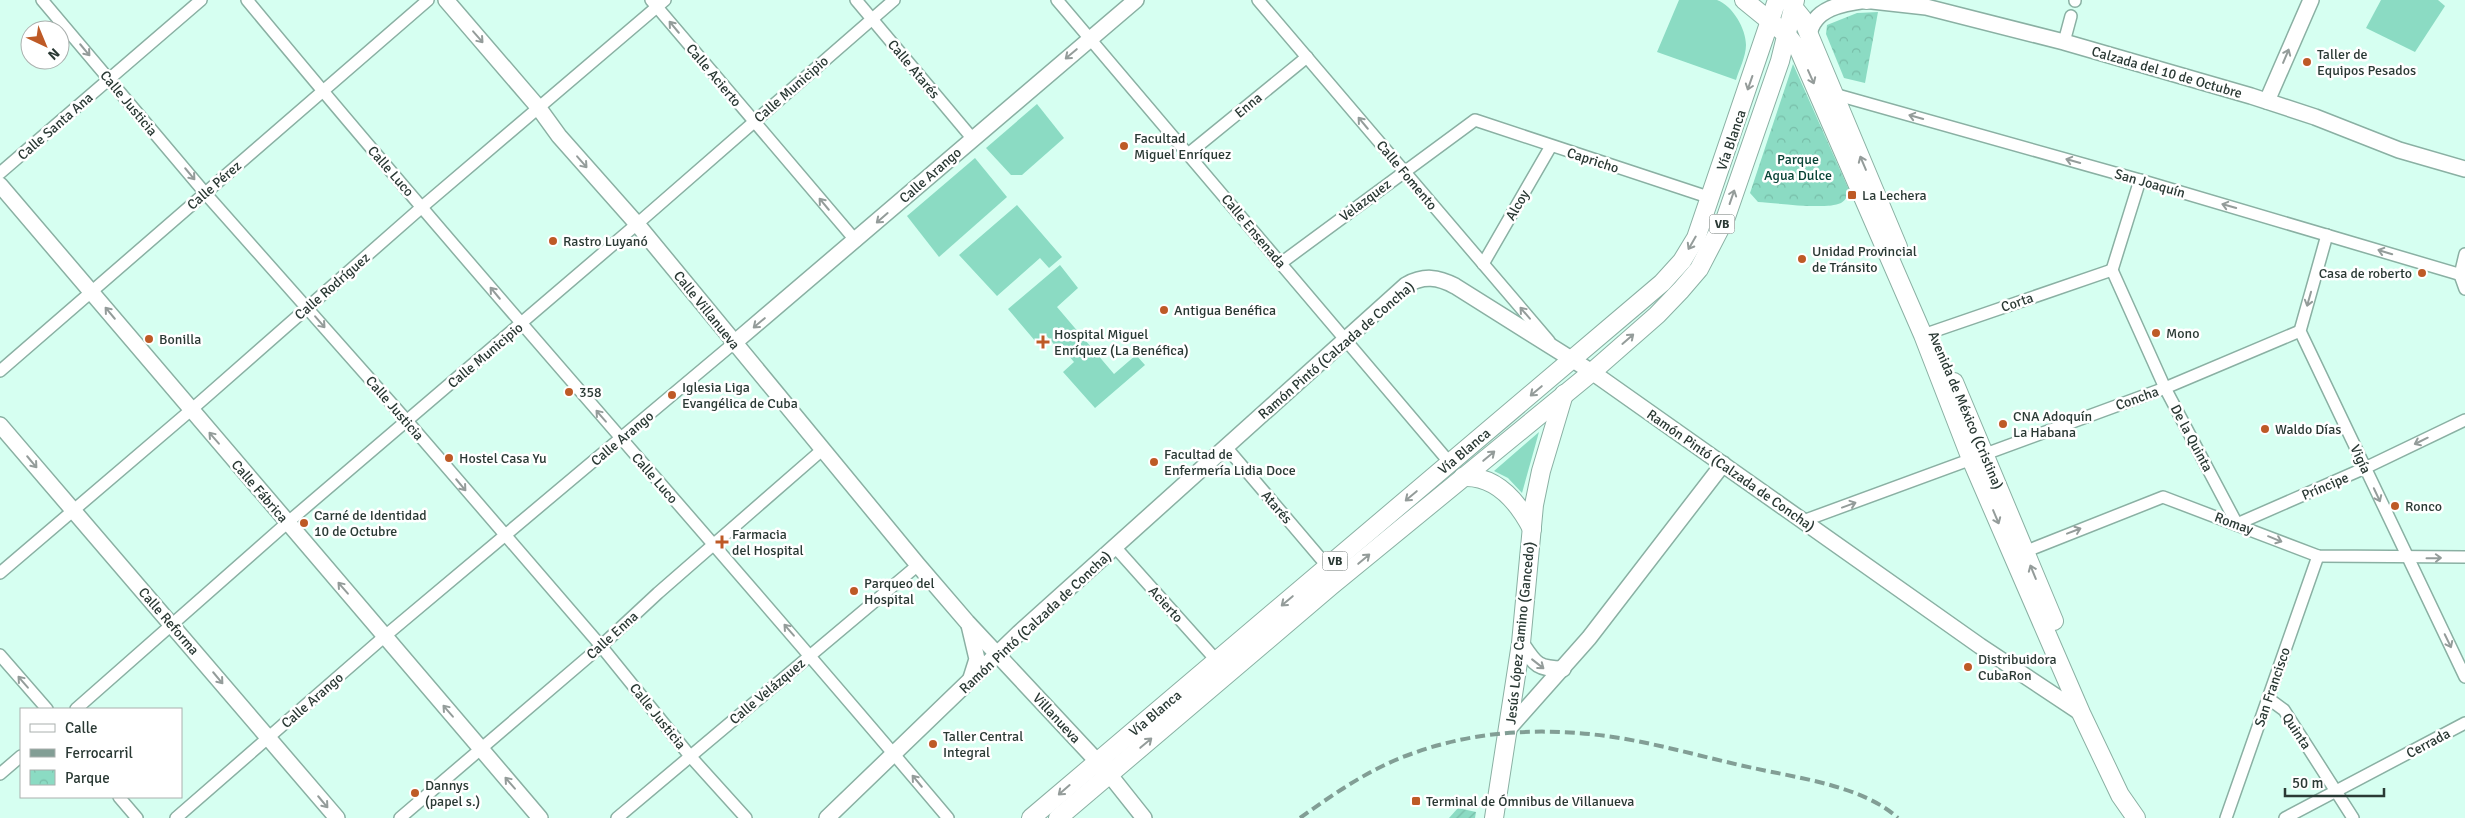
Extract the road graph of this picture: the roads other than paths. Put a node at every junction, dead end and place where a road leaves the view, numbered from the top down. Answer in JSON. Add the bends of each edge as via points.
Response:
{"nodes":[{"id":1,"x":42,"y":0,"type":"edge"},
{"id":2,"x":201,"y":0,"type":"edge"},
{"id":3,"x":247,"y":0,"type":"edge"},
{"id":4,"x":428,"y":0,"type":"edge"},
{"id":5,"x":446,"y":0,"type":"edge"},
{"id":6,"x":856,"y":0,"type":"edge"},
{"id":7,"x":894,"y":0,"type":"edge"},
{"id":8,"x":1057,"y":0,"type":"edge"},
{"id":9,"x":1136,"y":0,"type":"edge"},
{"id":10,"x":1258,"y":0,"type":"edge"},
{"id":11,"x":1744,"y":0,"type":"edge"},
{"id":12,"x":1865,"y":0,"type":"edge"},
{"id":13,"x":2311,"y":0,"type":"edge"},
{"id":14,"x":1788,"y":1,"type":"edge"},
{"id":15,"x":657,"y":2,"type":"edge"},
{"id":16,"x":2071,"y":16,"type":"dead end"},
{"id":17,"x":872,"y":19,"type":"junction"},
{"id":18,"x":1771,"y":21,"type":"junction"},
{"id":19,"x":1788,"y":35,"type":"junction"},
{"id":20,"x":1809,"y":36,"type":"junction"},
{"id":21,"x":1090,"y":38,"type":"junction"},
{"id":22,"x":2064,"y":42,"type":"junction"},
{"id":23,"x":1307,"y":57,"type":"junction"},
{"id":24,"x":109,"y":79,"type":"junction"},
{"id":25,"x":323,"y":92,"type":"junction"},
{"id":26,"x":1834,"y":94,"type":"junction"},
{"id":27,"x":2267,"y":101,"type":"junction"},
{"id":28,"x":538,"y":107,"type":"junction"},
{"id":29,"x":1475,"y":120,"type":"joint"},
{"id":30,"x":754,"y":121,"type":"junction"},
{"id":31,"x":972,"y":138,"type":"junction"},
{"id":32,"x":1551,"y":146,"type":"junction"},
{"id":33,"x":1188,"y":154,"type":"junction"},
{"id":34,"x":2465,"y":170,"type":"edge"},
{"id":35,"x":1404,"y":171,"type":"junction"},
{"id":36,"x":0,"y":173,"type":"edge"},
{"id":37,"x":2140,"y":180,"type":"junction"},
{"id":38,"x":0,"y":185,"type":"edge"},
{"id":39,"x":205,"y":193,"type":"junction"},
{"id":40,"x":1711,"y":198,"type":"junction"},
{"id":41,"x":422,"y":207,"type":"junction"},
{"id":42,"x":637,"y":224,"type":"junction"},
{"id":43,"x":2327,"y":235,"type":"junction"},
{"id":44,"x":856,"y":241,"type":"junction"},
{"id":45,"x":2465,"y":254,"type":"edge"},
{"id":46,"x":1281,"y":263,"type":"junction"},
{"id":47,"x":1483,"y":264,"type":"junction"},
{"id":48,"x":2112,"y":270,"type":"junction"},
{"id":49,"x":2462,"y":276,"type":"edge"},
{"id":50,"x":2465,"y":290,"type":"edge"},
{"id":51,"x":92,"y":291,"type":"junction"},
{"id":52,"x":307,"y":307,"type":"junction"},
{"id":53,"x":521,"y":324,"type":"junction"},
{"id":54,"x":2300,"y":331,"type":"junction"},
{"id":55,"x":1928,"y":333,"type":"junction"},
{"id":56,"x":1346,"y":340,"type":"junction"},
{"id":57,"x":734,"y":343,"type":"junction"},
{"id":58,"x":1557,"y":350,"type":"junction"},
{"id":59,"x":1573,"y":360,"type":"junction"},
{"id":60,"x":0,"y":371,"type":"edge"},
{"id":61,"x":1592,"y":372,"type":"junction"},
{"id":62,"x":2165,"y":388,"type":"junction"},
{"id":63,"x":1564,"y":395,"type":"junction"},
{"id":64,"x":191,"y":410,"type":"junction"},
{"id":65,"x":2465,"y":420,"type":"edge"},
{"id":66,"x":408,"y":421,"type":"junction"},
{"id":67,"x":0,"y":425,"type":"edge"},
{"id":68,"x":621,"y":439,"type":"junction"},
{"id":69,"x":1226,"y":447,"type":"junction"},
{"id":70,"x":1548,"y":449,"type":"junction"},
{"id":71,"x":822,"y":450,"type":"junction"},
{"id":72,"x":1978,"y":457,"type":"junction"},
{"id":73,"x":1450,"y":463,"type":"junction"},
{"id":74,"x":1722,"y":464,"type":"junction"},
{"id":75,"x":2365,"y":468,"type":"junction"},
{"id":76,"x":1463,"y":477,"type":"junction"},
{"id":77,"x":73,"y":511,"type":"junction"},
{"id":78,"x":1803,"y":521,"type":"junction"},
{"id":79,"x":288,"y":523,"type":"junction"},
{"id":80,"x":2237,"y":524,"type":"junction"},
{"id":81,"x":1532,"y":529,"type":"junction"},
{"id":82,"x":505,"y":537,"type":"junction"},
{"id":83,"x":714,"y":544,"type":"junction"},
{"id":84,"x":1115,"y":547,"type":"junction"},
{"id":85,"x":2019,"y":554,"type":"junction"},
{"id":86,"x":2318,"y":556,"type":"junction"},
{"id":87,"x":2465,"y":557,"type":"edge"},
{"id":88,"x":2407,"y":558,"type":"junction"},
{"id":89,"x":918,"y":565,"type":"junction"},
{"id":90,"x":1328,"y":567,"type":"junction"},
{"id":91,"x":0,"y":573,"type":"edge"},
{"id":92,"x":967,"y":622,"type":"junction"},
{"id":93,"x":172,"y":624,"type":"junction"},
{"id":94,"x":385,"y":636,"type":"junction"},
{"id":95,"x":1521,"y":644,"type":"junction"},
{"id":96,"x":601,"y":646,"type":"junction"},
{"id":97,"x":997,"y":654,"type":"junction"},
{"id":98,"x":0,"y":655,"type":"edge"},
{"id":99,"x":810,"y":655,"type":"junction"},
{"id":100,"x":1217,"y":661,"type":"junction"},
{"id":101,"x":1563,"y":669,"type":"junction"},
{"id":102,"x":2465,"y":677,"type":"edge"},
{"id":103,"x":962,"y":690,"type":"junction"},
{"id":104,"x":2269,"y":699,"type":"junction"},
{"id":105,"x":46,"y":708,"type":"edge"},
{"id":106,"x":77,"y":708,"type":"edge"},
{"id":107,"x":2081,"y":713,"type":"junction"},
{"id":108,"x":2465,"y":724,"type":"edge"},
{"id":109,"x":1510,"y":726,"type":"junction"},
{"id":110,"x":2098,"y":730,"type":"junction"},
{"id":111,"x":269,"y":737,"type":"junction"},
{"id":112,"x":480,"y":748,"type":"junction"},
{"id":113,"x":894,"y":754,"type":"junction"},
{"id":114,"x":690,"y":756,"type":"junction"},
{"id":115,"x":20,"y":757,"type":"edge"},
{"id":116,"x":1097,"y":761,"type":"junction"},
{"id":117,"x":0,"y":774,"type":"edge"},
{"id":118,"x":1109,"y":774,"type":"junction"},
{"id":119,"x":2335,"y":792,"type":"junction"},
{"id":120,"x":120,"y":798,"type":"edge"},
{"id":121,"x":137,"y":818,"type":"edge"},
{"id":122,"x":176,"y":818,"type":"edge"},
{"id":123,"x":337,"y":818,"type":"edge"},
{"id":124,"x":400,"y":818,"type":"edge"},
{"id":125,"x":540,"y":818,"type":"edge"},
{"id":126,"x":617,"y":818,"type":"edge"},
{"id":127,"x":746,"y":818,"type":"edge"},
{"id":128,"x":827,"y":818,"type":"edge"},
{"id":129,"x":948,"y":818,"type":"edge"},
{"id":130,"x":1030,"y":818,"type":"edge"},
{"id":131,"x":1058,"y":818,"type":"edge"},
{"id":132,"x":1144,"y":818,"type":"edge"},
{"id":133,"x":1494,"y":818,"type":"edge"},
{"id":134,"x":2136,"y":818,"type":"edge"},
{"id":135,"x":2149,"y":818,"type":"edge"},
{"id":136,"x":2226,"y":818,"type":"edge"},
{"id":137,"x":2287,"y":818,"type":"edge"},
{"id":138,"x":2353,"y":818,"type":"edge"}],
"edges":[{"from":1,"to":24,"type":"street","name":"Calle Justicia","one_way":true},
{"from":2,"to":24,"type":"street","name":"Calle Santa Ana"},
{"from":3,"to":25,"type":"street","name":"Calle Luco"},
{"from":4,"to":25,"type":"street","name":"Calle Pérez"},
{"from":5,"to":28,"type":"street","name":"Calle Villanueva","one_way":true},
{"from":6,"to":17,"type":"street","name":"Calle Atarés"},
{"from":7,"to":17,"type":"street","name":"Calle Municipio"},
{"from":8,"to":21,"type":"street","name":"Calle Ensenada"},
{"from":9,"to":21,"type":"street","name":"Calle Arango"},
{"from":10,"to":23,"type":"street","name":"Calle Fomento"},
{"from":11,"to":18,"type":"main road"},
{"from":12,"to":20,"type":"street","name":"Calzada del 10 de Octubre","via":[[1846,2],[1822,13],[1812,23]]},
{"from":12,"to":22,"type":"street","name":"Calzada del 10 de Octubre","via":[[1926,7]]},
{"from":27,"to":13,"type":"street","one_way":true},
{"from":14,"to":18,"type":"main road","name":"Vía Blanca","number":"VB"},
{"from":14,"to":19,"type":"main road","name":"Vía Blanca","number":"VB"},
{"from":14,"to":20,"type":"main road","name":"Avenida de México (Cristina)"},
{"from":15,"to":28,"type":"street","name":"Calle Rodríguez"},
{"from":30,"to":15,"type":"street","name":"Calle Acierto","one_way":true},
{"from":16,"to":22,"type":"street"},
{"from":17,"to":30,"type":"street","name":"Calle Municipio"},
{"from":17,"to":31,"type":"street","name":"Calle Atarés"},
{"from":18,"to":19,"type":"main road","name":"Avenida de México (Cristina)"},
{"from":18,"to":40,"type":"main road","name":"Vía Blanca","number":"VB","one_way":true},
{"from":19,"to":55,"type":"main road","name":"Avenida de México (Cristina)","one_way":true,"via":[[1808,68]]},
{"from":61,"to":19,"type":"main road","name":"Vía Blanca","number":"VB","one_way":true,"via":[[1657,315],[1699,269],[1726,217]]},
{"from":20,"to":26,"type":"main road","name":"Avenida de México (Cristina)"},
{"from":21,"to":31,"type":"street","name":"Calle Arango","one_way":true},
{"from":21,"to":33,"type":"street","name":"Calle Ensenada"},
{"from":22,"to":27,"type":"street","name":"Calzada del 10 de Octubre"},
{"from":23,"to":33,"type":"street","name":"Enna"},
{"from":35,"to":23,"type":"street","name":"Calle Fomento","one_way":true},
{"from":24,"to":36,"type":"street","name":"Calle Santa Ana"},
{"from":24,"to":39,"type":"street","name":"Calle Justicia","one_way":true},
{"from":25,"to":39,"type":"street","name":"Calle Pérez"},
{"from":25,"to":41,"type":"street","name":"Calle Luco"},
{"from":37,"to":26,"type":"street","name":"San Joaquín","one_way":true},
{"from":55,"to":26,"type":"main road","name":"Avenida de México (Cristina)","one_way":true},
{"from":27,"to":34,"type":"street","name":"Calzada del 10 de Octubre","via":[[2399,150]]},
{"from":28,"to":41,"type":"street","name":"Calle Rodríguez"},
{"from":28,"to":42,"type":"street","name":"Calle Villanueva","one_way":true,"via":[[559,136]]},
{"from":29,"to":32,"type":"street","name":"Capricho"},
{"from":29,"to":35,"type":"street","name":"Velazquez"},
{"from":30,"to":42,"type":"street","name":"Calle Municipio"},
{"from":44,"to":30,"type":"street","name":"Calle Acierto","one_way":true},
{"from":31,"to":44,"type":"street","name":"Calle Arango","one_way":true},
{"from":32,"to":40,"type":"street","name":"Capricho"},
{"from":32,"to":47,"type":"street","name":"Alcoy"},
{"from":33,"to":46,"type":"street","name":"Calle Ensenada"},
{"from":35,"to":46,"type":"street","name":"Velazquez"},
{"from":35,"to":47,"type":"street","name":"Calle Fomento"},
{"from":43,"to":37,"type":"street","name":"San Joaquín","one_way":true},
{"from":37,"to":48,"type":"street"},
{"from":38,"to":51,"type":"street","name":"Calle Fábrica"},
{"from":39,"to":51,"type":"street","name":"Calle Pérez"},
{"from":39,"to":52,"type":"street","name":"Calle Justicia"},
{"from":40,"to":59,"type":"main road","name":"Vía Blanca","number":"VB","one_way":true,"via":[[1696,238],[1682,261],[1640,303]]},
{"from":41,"to":52,"type":"street","name":"Calle Rodríguez"},
{"from":53,"to":41,"type":"street","name":"Calle Luco","one_way":true},
{"from":42,"to":53,"type":"street","name":"Calle Municipio"},
{"from":42,"to":57,"type":"street","name":"Calle Villanueva"},
{"from":49,"to":43,"type":"street","name":"San Joaquín","one_way":true},
{"from":43,"to":54,"type":"street","one_way":true},
{"from":44,"to":57,"type":"street","name":"Calle Arango","one_way":true},
{"from":45,"to":49,"type":"street"},
{"from":46,"to":56,"type":"street","name":"Calle Ensenada"},
{"from":58,"to":47,"type":"street","name":"Calle Fomento","one_way":true},
{"from":48,"to":55,"type":"street","name":"Corta"},
{"from":48,"to":62,"type":"street","name":"De la Quinta"},
{"from":49,"to":50,"type":"street"},
{"from":51,"to":60,"type":"street","name":"Calle Pérez"},
{"from":64,"to":51,"type":"street","name":"Calle Fábrica","one_way":true},
{"from":52,"to":64,"type":"street","name":"Calle Rodríguez"},
{"from":52,"to":66,"type":"street","name":"Calle Justicia","one_way":true},
{"from":53,"to":66,"type":"street","name":"Calle Municipio"},
{"from":68,"to":53,"type":"street","name":"Calle Luco","one_way":true},
{"from":54,"to":62,"type":"street","name":"Concha"},
{"from":54,"to":75,"type":"street","name":"Vigía"},
{"from":55,"to":72,"type":"main road","name":"Avenida de México (Cristina)"},
{"from":56,"to":58,"type":"street","name":"Ramón Pintó (Calzada de Concha)","via":[[1406,284],[1418,278],[1432,278],[1442,279],[1480,300]]},
{"from":56,"to":69,"type":"street","name":"Ramón Pintó (Calzada de Concha)"},
{"from":56,"to":73,"type":"street","name":"Calle Ensenada"},
{"from":57,"to":68,"type":"street","name":"Calle Arango"},
{"from":57,"to":71,"type":"street","name":"Calle Villanueva"},
{"from":58,"to":59,"type":"street","name":"Ramón Pintó (Calzada de Concha)"},
{"from":59,"to":61,"type":"street","name":"Ramón Pintó (Calzada de Concha)"},
{"from":59,"to":63,"type":"main road"},
{"from":59,"to":73,"type":"main road","name":"Vía Blanca","number":"VB","one_way":true},
{"from":61,"to":63,"type":"main road","name":"Vía Blanca","number":"VB"},
{"from":61,"to":70,"type":"main road","via":[[1567,410]]},
{"from":61,"to":74,"type":"street","name":"Ramón Pintó (Calzada de Concha)"},
{"from":62,"to":72,"type":"street","name":"Concha"},
{"from":62,"to":80,"type":"street","name":"De la Quinta"},
{"from":63,"to":70,"type":"main road"},
{"from":76,"to":63,"type":"main road","name":"Vía Blanca","number":"VB","one_way":true},
{"from":64,"to":77,"type":"street","name":"Calle Rodríguez"},
{"from":79,"to":64,"type":"street","name":"Calle Fábrica","one_way":true},
{"from":65,"to":75,"type":"street","name":"Príncipe","one_way":true},
{"from":66,"to":79,"type":"street","name":"Calle Municipio"},
{"from":66,"to":82,"type":"street","name":"Calle Justicia","one_way":true},
{"from":67,"to":77,"type":"street","name":"Calle Reforma","one_way":true},
{"from":68,"to":82,"type":"street","name":"Calle Arango"},
{"from":68,"to":83,"type":"street","name":"Calle Luco"},
{"from":69,"to":84,"type":"street","name":"Ramón Pintó (Calzada de Concha)"},
{"from":69,"to":90,"type":"street","name":"Atarés"},
{"from":70,"to":81,"type":"main road","name":"Jesús López Camino (Gancedo)","via":[[1536,489]]},
{"from":71,"to":83,"type":"street","name":"Calle Enna"},
{"from":71,"to":89,"type":"street","name":"Calle Villanueva"},
{"from":78,"to":72,"type":"street","name":"Concha","one_way":true},
{"from":72,"to":85,"type":"main road","name":"Avenida de México (Cristina)"},
{"from":73,"to":90,"type":"main road","name":"Vía Blanca","number":"VB","one_way":true},
{"from":74,"to":78,"type":"street","name":"Ramón Pintó (Calzada de Concha)"},
{"from":74,"to":101,"type":"street"},
{"from":75,"to":80,"type":"street","name":"Príncipe"},
{"from":75,"to":88,"type":"street","name":"Vigía","one_way":true},
{"from":76,"to":81,"type":"main road","via":[[1483,478],[1502,489]]},
{"from":118,"to":76,"type":"main road","name":"Vía Blanca","number":"VB","one_way":true},
{"from":77,"to":91,"type":"street","name":"Calle Rodríguez"},
{"from":77,"to":93,"type":"street","name":"Calle Reforma"},
{"from":78,"to":107,"type":"street","name":"Ramón Pintó (Calzada de Concha)"},
{"from":79,"to":93,"type":"street","name":"Calle Municipio"},
{"from":94,"to":79,"type":"street","name":"Calle Fábrica","one_way":true},
{"from":85,"to":80,"type":"street","name":"Romay","one_way":true,"via":[[2163,497]]},
{"from":80,"to":86,"type":"street","name":"Romay","one_way":true},
{"from":81,"to":95,"type":"main road","name":"Jesús López Camino (Gancedo)"},
{"from":82,"to":94,"type":"street","name":"Calle Arango"},
{"from":82,"to":96,"type":"street","name":"Calle Justicia"},
{"from":83,"to":96,"type":"street","name":"Calle Enna"},
{"from":99,"to":83,"type":"street","name":"Calle Luco","one_way":true},
{"from":84,"to":97,"type":"street","name":"Ramón Pintó (Calzada de Concha)"},
{"from":84,"to":100,"type":"street","name":"Acierto"},
{"from":85,"to":107,"type":"main road","name":"Avenida de México (Cristina)"},
{"from":110,"to":85,"type":"main road","name":"Avenida de México (Cristina)","one_way":true},
{"from":86,"to":88,"type":"street","name":"Romay"},
{"from":86,"to":104,"type":"street","name":"San Francisco"},
{"from":88,"to":87,"type":"street","name":"Romay","one_way":true},
{"from":88,"to":102,"type":"street","name":"Vigía","one_way":true},
{"from":89,"to":92,"type":"street","name":"Calle Villanueva"},
{"from":89,"to":99,"type":"street","name":"Calle Velázquez"},
{"from":90,"to":100,"type":"main road","name":"Vía Blanca","number":"VB","one_way":true},
{"from":92,"to":97,"type":"street","name":"Villanueva"},
{"from":92,"to":103,"type":"street","via":[[977,659],[972,676]]},
{"from":93,"to":106,"type":"street","name":"Calle Municipio"},
{"from":93,"to":111,"type":"street","name":"Calle Reforma","one_way":true},
{"from":94,"to":111,"type":"street","name":"Calle Arango"},
{"from":112,"to":94,"type":"street","name":"Calle Fábrica","one_way":true},
{"from":95,"to":101,"type":"street","one_way":true,"via":[[1534,662],[1544,669]]},
{"from":95,"to":109,"type":"main road","name":"Jesús López Camino (Gancedo)"},
{"from":96,"to":112,"type":"street","name":"Calle Enna"},
{"from":96,"to":114,"type":"street","name":"Calle Justicia"},
{"from":97,"to":103,"type":"street","name":"Ramón Pintó (Calzada de Concha)"},
{"from":97,"to":116,"type":"street","name":"Villanueva"},
{"from":105,"to":98,"type":"street","one_way":true},
{"from":99,"to":113,"type":"street","name":"Calle Luco"},
{"from":99,"to":114,"type":"street","name":"Calle Velázquez"},
{"from":100,"to":116,"type":"main road","name":"Vía Blanca","number":"VB"},
{"from":101,"to":109,"type":"street"},
{"from":103,"to":113,"type":"street","name":"Ramón Pintó (Calzada de Concha)"},
{"from":104,"to":119,"type":"street","name":"Quinta","via":[[2284,710]]},
{"from":104,"to":136,"type":"street","name":"San Francisco"},
{"from":107,"to":110,"type":"main road","name":"Ramón Pintó (Calzada de Concha)"},
{"from":107,"to":134,"type":"main road","name":"Avenida de México (Cristina)","via":[[2120,796]]},
{"from":108,"to":119,"type":"street","name":"Cerrada"},
{"from":109,"to":133,"type":"main road","name":"Jesús López Camino (Gancedo)"},
{"from":110,"to":135,"type":"main road","name":"Avenida de México (Cristina)","via":[[2127,789]]},
{"from":111,"to":122,"type":"street","name":"Calle Arango"},
{"from":111,"to":123,"type":"street","name":"Calle Reforma","one_way":true},
{"from":112,"to":124,"type":"street","name":"Calle Enna"},
{"from":125,"to":112,"type":"street","name":"Calle Fábrica","one_way":true},
{"from":113,"to":128,"type":"street","name":"Ramón Pintó (Calzada de Concha)"},
{"from":129,"to":113,"type":"street","name":"Calle Luco","one_way":true},
{"from":114,"to":126,"type":"street","name":"Calle Velázquez"},
{"from":114,"to":127,"type":"street","name":"Calle Justicia"},
{"from":115,"to":117,"type":"street"},
{"from":116,"to":118,"type":"street","name":"Villanueva"},
{"from":116,"to":130,"type":"main road","name":"Vía Blanca","number":"VB","one_way":true},
{"from":118,"to":131,"type":"main road","name":"Vía Blanca","number":"VB"},
{"from":118,"to":132,"type":"street","name":"Villanueva"},
{"from":119,"to":137,"type":"street","name":"Cerrada"},
{"from":119,"to":138,"type":"street","name":"Quinta"},
{"from":120,"to":121,"type":"street"}]}
